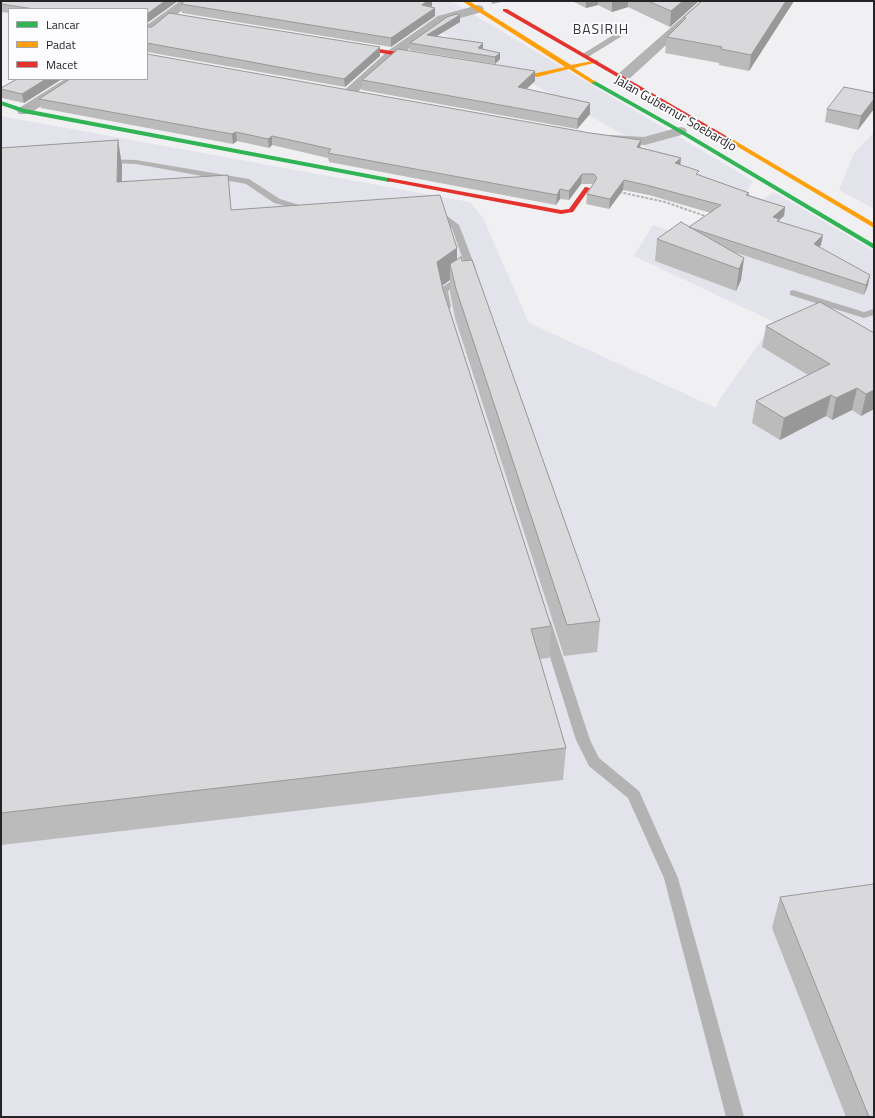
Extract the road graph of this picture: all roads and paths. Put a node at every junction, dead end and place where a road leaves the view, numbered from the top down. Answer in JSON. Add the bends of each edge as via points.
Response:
{"nodes":[{"id":1,"x":188,"y":1,"type":"edge"},
{"id":2,"x":465,"y":1,"type":"edge"},
{"id":3,"x":708,"y":1,"type":"edge"},
{"id":4,"x":496,"y":2,"type":"edge"},
{"id":5,"x":478,"y":9,"type":"junction"},
{"id":6,"x":169,"y":16,"type":"junction"},
{"id":7,"x":184,"y":18,"type":"edge"},
{"id":8,"x":148,"y":30,"type":"edge"},
{"id":9,"x":618,"y":36,"type":"dead end"},
{"id":10,"x":339,"y":44,"type":"edge"},
{"id":11,"x":394,"y":53,"type":"junction"},
{"id":12,"x":585,"y":55,"type":"junction"},
{"id":13,"x":431,"y":59,"type":"edge"},
{"id":14,"x":596,"y":62,"type":"junction"},
{"id":15,"x":569,"y":68,"type":"junction"},
{"id":16,"x":498,"y":70,"type":"edge"},
{"id":17,"x":623,"y":77,"type":"junction"},
{"id":18,"x":73,"y":80,"type":"edge"},
{"id":19,"x":334,"y":90,"type":"edge"},
{"id":20,"x":348,"y":93,"type":"junction"},
{"id":21,"x":364,"y":96,"type":"edge"},
{"id":22,"x":1,"y":103,"type":"edge"},
{"id":23,"x":24,"y":111,"type":"junction"},
{"id":24,"x":680,"y":131,"type":"junction"},
{"id":25,"x":597,"y":138,"type":"edge"},
{"id":26,"x":96,"y":161,"type":"edge"},
{"id":27,"x":587,"y":188,"type":"joint"},
{"id":28,"x":317,"y":210,"type":"edge"},
{"id":29,"x":423,"y":213,"type":"edge"},
{"id":30,"x":713,"y":219,"type":"edge"},
{"id":31,"x":874,"y":226,"type":"edge"},
{"id":32,"x":874,"y":247,"type":"edge"},
{"id":33,"x":793,"y":293,"type":"dead end"},
{"id":34,"x":874,"y":312,"type":"edge"},
{"id":35,"x":450,"y":318,"type":"edge"},
{"id":36,"x":542,"y":612,"type":"edge"},
{"id":37,"x":735,"y":1117,"type":"edge"}],
"edges":[{"from":1,"to":6,"type":"street"},
{"from":2,"to":5,"type":"main road","name":"Jalan Gubernur Soebardjo"},
{"from":3,"to":17,"type":"street"},
{"from":4,"to":12,"type":"main road","name":"Jalan Gubernur Soebardjo"},
{"from":5,"to":11,"type":"street","via":[[442,19]]},
{"from":5,"to":15,"type":"main road","name":"Jalan Gubernur Soebardjo"},
{"from":6,"to":7,"type":"main road"},
{"from":6,"to":8,"type":"street"},
{"from":9,"to":12,"type":"lane"},
{"from":10,"to":11,"type":"main road"},
{"from":11,"to":13,"type":"main road"},
{"from":11,"to":20,"type":"street"},
{"from":12,"to":14,"type":"main road","name":"Jalan Gubernur Soebardjo"},
{"from":14,"to":15,"type":"main road"},
{"from":14,"to":17,"type":"main road","name":"Jalan Gubernur Soebardjo"},
{"from":15,"to":16,"type":"main road","via":[[532,76]]},
{"from":15,"to":24,"type":"main road","name":"Jalan Gubernur Soebardjo"},
{"from":17,"to":31,"type":"main road","name":"Jalan Gubernur Soebardjo"},
{"from":18,"to":23,"type":"street"},
{"from":19,"to":20,"type":"street"},
{"from":20,"to":21,"type":"street"},
{"from":22,"to":23,"type":"main road"},
{"from":23,"to":27,"type":"main road","via":[[561,212],[571,211]]},
{"from":24,"to":25,"type":"street","via":[[645,141]]},
{"from":24,"to":32,"type":"main road","name":"Jalan Gubernur Soebardjo"},
{"from":26,"to":28,"type":"lane","via":[[136,162],[249,182],[277,201]]},
{"from":27,"to":30,"type":"path","via":[[665,202]]},
{"from":29,"to":35,"type":"lane","via":[[443,217],[456,227],[471,269],[469,274],[443,290]]},
{"from":33,"to":34,"type":"lane","via":[[864,315]]},
{"from":36,"to":37,"type":"lane","via":[[583,740],[594,762],[634,795],[671,878]]}]}
